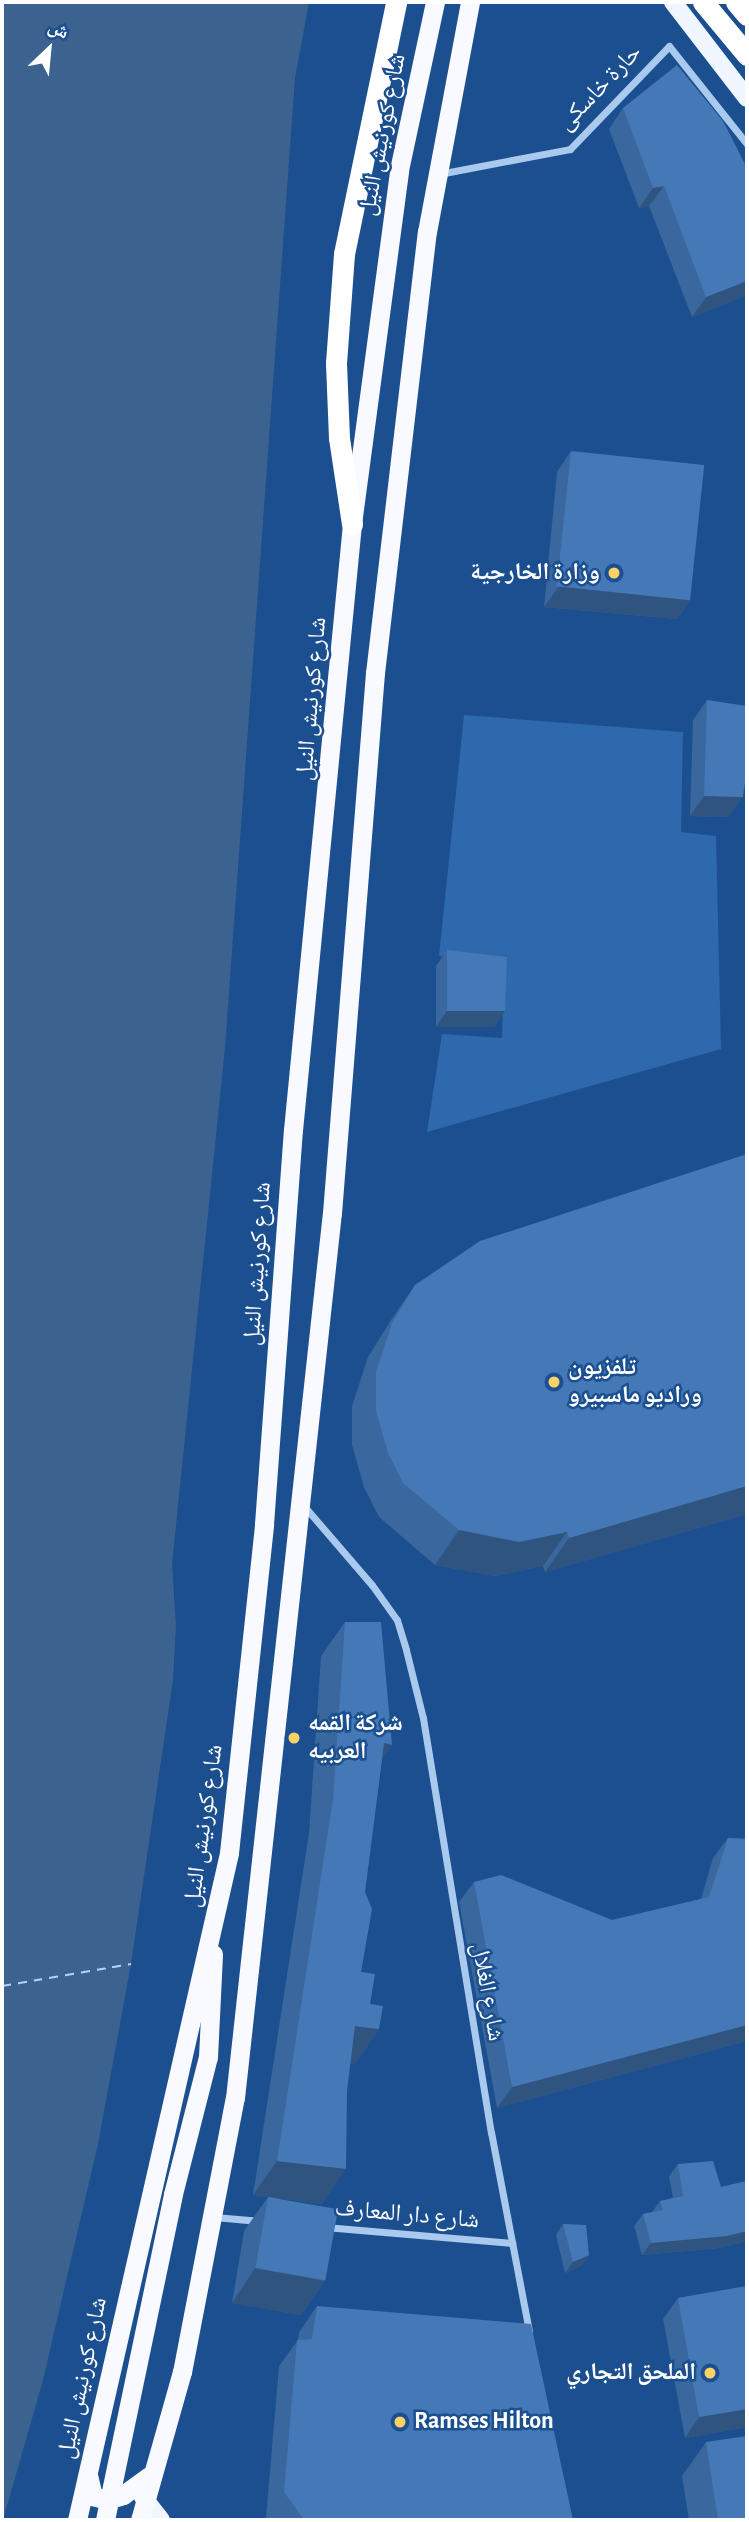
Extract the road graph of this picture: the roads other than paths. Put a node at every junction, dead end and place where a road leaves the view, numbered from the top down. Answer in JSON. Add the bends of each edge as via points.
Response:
{"nodes":[{"id":1,"x":396,"y":2,"type":"edge"},
{"id":2,"x":435,"y":2,"type":"edge"},
{"id":3,"x":470,"y":2,"type":"edge"},
{"id":4,"x":673,"y":2,"type":"edge"},
{"id":5,"x":703,"y":2,"type":"edge"},
{"id":6,"x":736,"y":2,"type":"edge"},
{"id":7,"x":747,"y":15,"type":"edge"},
{"id":8,"x":747,"y":55,"type":"edge"},
{"id":9,"x":747,"y":98,"type":"edge"},
{"id":10,"x":747,"y":144,"type":"edge"},
{"id":11,"x":437,"y":174,"type":"junction"},
{"id":12,"x":352,"y":524,"type":"junction"},
{"id":13,"x":301,"y":1503,"type":"junction"},
{"id":14,"x":212,"y":1936,"type":"junction"},
{"id":15,"x":214,"y":2217,"type":"junction"},
{"id":16,"x":269,"y":2222,"type":"edge"},
{"id":17,"x":309,"y":2226,"type":"edge"},
{"id":18,"x":512,"y":2243,"type":"junction"},
{"id":19,"x":530,"y":2336,"type":"edge"},
{"id":20,"x":88,"y":2470,"type":"junction"},
{"id":21,"x":149,"y":2476,"type":"junction"},
{"id":22,"x":143,"y":2497,"type":"junction"},
{"id":23,"x":77,"y":2520,"type":"edge"},
{"id":24,"x":105,"y":2520,"type":"edge"},
{"id":25,"x":140,"y":2520,"type":"edge"},
{"id":26,"x":161,"y":2520,"type":"edge"}],
"edges":[{"from":1,"to":12,"type":"highway","via":[[344,254],[337,376],[339,438]]},
{"from":2,"to":12,"type":"highway","name":"شارع كورنيش النيل","via":[[399,170]]},
{"from":3,"to":11,"type":"highway"},
{"from":4,"to":9,"type":"main road"},
{"from":5,"to":8,"type":"highway"},
{"from":6,"to":7,"type":"highway"},
{"from":10,"to":11,"type":"street","name":"حارة خاسكى","via":[[673,48],[666,48],[569,149]]},
{"from":11,"to":13,"type":"highway","via":[[411,348],[375,673],[332,1213]]},
{"from":12,"to":14,"type":"highway","name":"شارع كورنيش النيل","via":[[293,1130],[264,1524],[229,1853]]},
{"from":13,"to":15,"type":"highway","via":[[235,2098]]},
{"from":13,"to":18,"type":"street","name":"شارع الغلال","via":[[397,1620],[406,1650],[423,1718]]},
{"from":14,"to":20,"type":"highway","name":"شارع كورنيش النيل","via":[[183,2040]]},
{"from":14,"to":24,"type":"highway","bridge":true,"via":[[215,1989],[208,2057],[173,2194]]},
{"from":15,"to":16,"type":"street"},
{"from":15,"to":21,"type":"highway","via":[[182,2372]]},
{"from":17,"to":18,"type":"street","name":"شارع دار المعارف"},
{"from":18,"to":19,"type":"street","name":"شارع الغلال"},
{"from":20,"to":21,"type":"highway","via":[[93,2496],[106,2500],[123,2496]]},
{"from":20,"to":23,"type":"highway","name":"شارع كورنيش النيل"},
{"from":21,"to":22,"type":"highway"},
{"from":22,"to":25,"type":"highway"},
{"from":22,"to":26,"type":"main road"}]}
